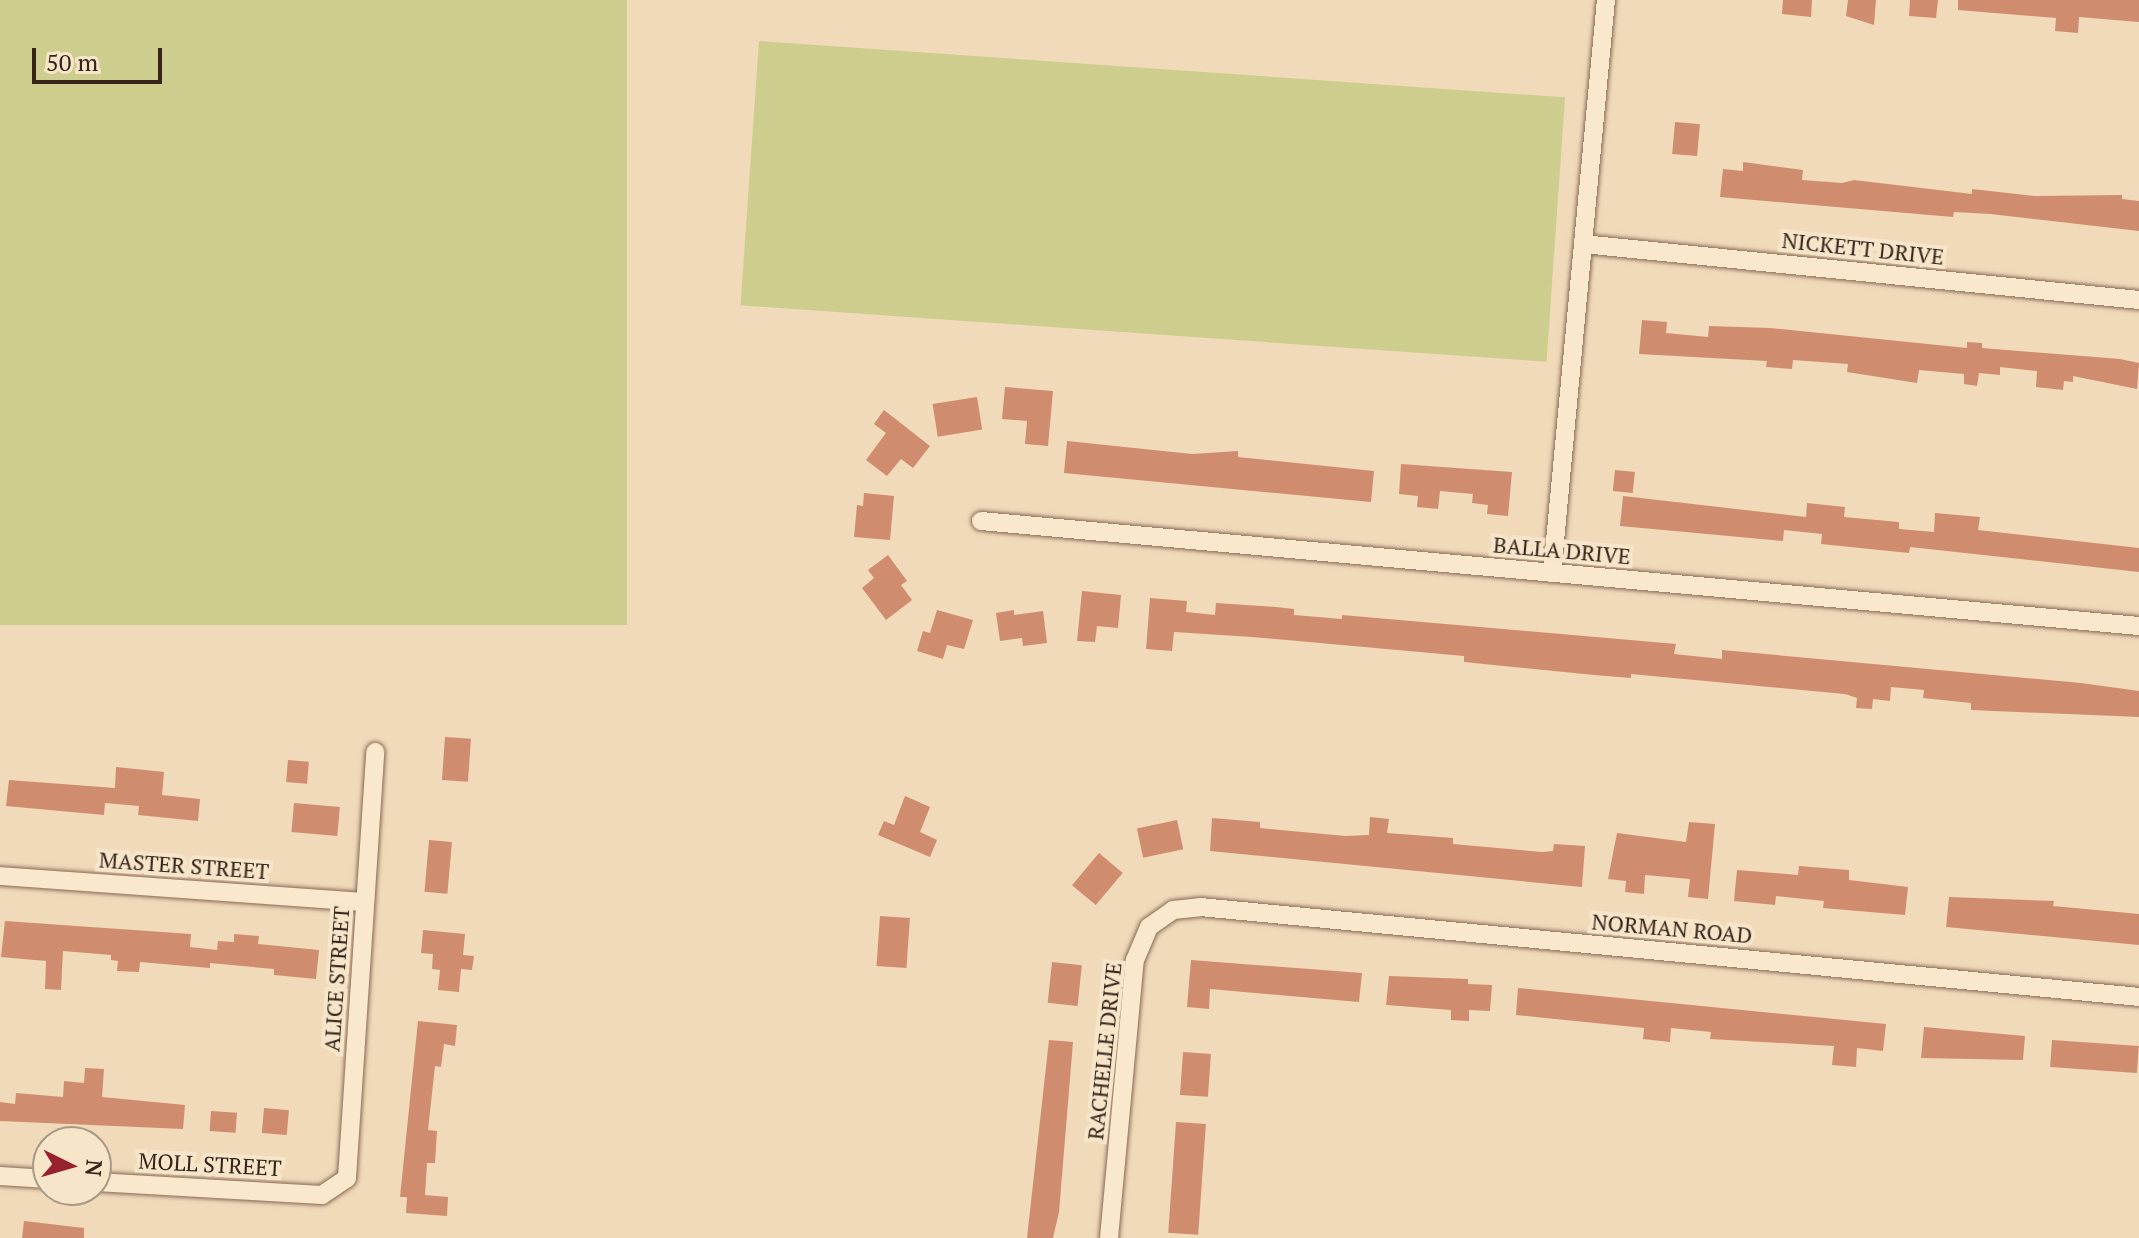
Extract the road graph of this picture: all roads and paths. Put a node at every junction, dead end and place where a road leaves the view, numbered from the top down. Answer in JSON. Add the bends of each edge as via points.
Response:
{"nodes":[{"id":1,"x":1606,"y":0,"type":"edge"},
{"id":2,"x":1583,"y":244,"type":"junction"},
{"id":3,"x":2139,"y":300,"type":"edge"},
{"id":4,"x":981,"y":521,"type":"dead end"},
{"id":5,"x":1552,"y":573,"type":"junction"},
{"id":6,"x":2139,"y":626,"type":"edge"},
{"id":7,"x":375,"y":752,"type":"dead end"},
{"id":8,"x":0,"y":876,"type":"edge"},
{"id":9,"x":365,"y":902,"type":"junction"},
{"id":10,"x":1200,"y":907,"type":"joint"},
{"id":11,"x":2139,"y":997,"type":"edge"},
{"id":12,"x":0,"y":1176,"type":"edge"},
{"id":13,"x":32,"y":1178,"type":"edge"},
{"id":14,"x":112,"y":1183,"type":"edge"},
{"id":15,"x":322,"y":1195,"type":"joint"},
{"id":16,"x":1109,"y":1238,"type":"edge"}],
"edges":[{"from":1,"to":2,"type":"street"},
{"from":2,"to":3,"type":"street","name":"NICKETT DRIVE"},
{"from":2,"to":5,"type":"street"},
{"from":4,"to":5,"type":"street","name":"BALLA DRIVE"},
{"from":5,"to":6,"type":"street","name":"BALLA DRIVE"},
{"from":7,"to":9,"type":"street","name":"ALICE STREET"},
{"from":8,"to":9,"type":"street","name":"MASTER STREET"},
{"from":9,"to":15,"type":"street","name":"ALICE STREET","via":[[347,1178]]},
{"from":10,"to":11,"type":"street","name":"NORMAN ROAD"},
{"from":10,"to":16,"type":"street","name":"RACHELLE DRIVE","via":[[1173,910],[1149,927],[1135,960]]},
{"from":12,"to":13,"type":"street"},
{"from":14,"to":15,"type":"street","name":"MOLL STREET"}]}
